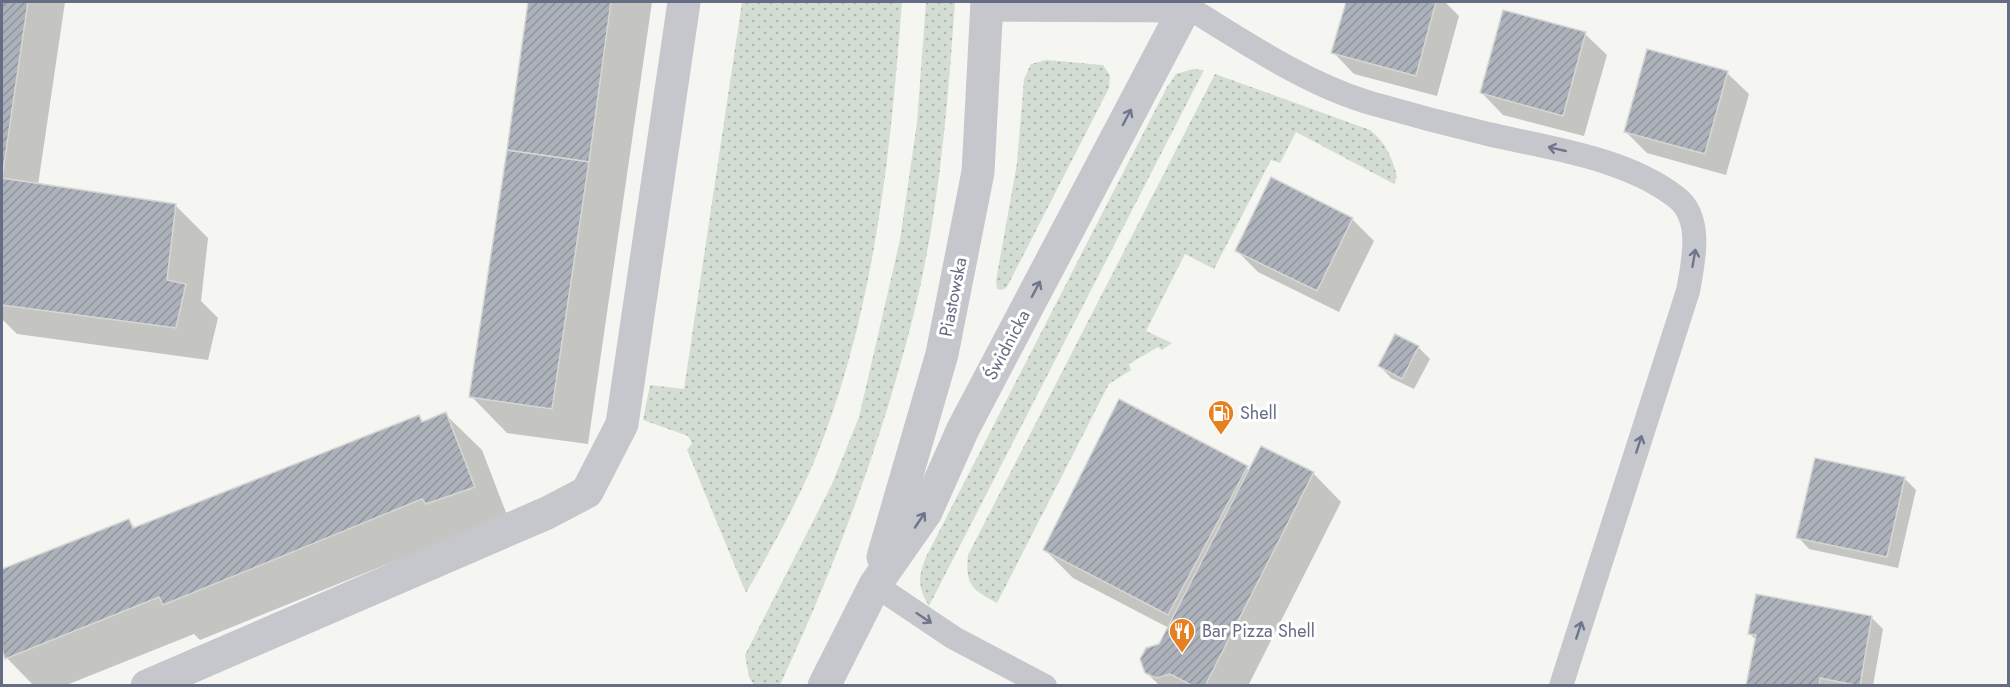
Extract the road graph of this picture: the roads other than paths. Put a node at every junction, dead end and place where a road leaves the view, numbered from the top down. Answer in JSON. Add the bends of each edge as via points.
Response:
{"nodes":[{"id":1,"x":684,"y":2,"type":"edge"},
{"id":2,"x":987,"y":3,"type":"edge"},
{"id":3,"x":1187,"y":4,"type":"edge"},
{"id":4,"x":875,"y":585,"type":"junction"},
{"id":5,"x":147,"y":686,"type":"edge"},
{"id":6,"x":824,"y":686,"type":"edge"},
{"id":7,"x":1045,"y":686,"type":"edge"},
{"id":8,"x":1561,"y":686,"type":"edge"}],
"edges":[{"from":1,"to":5,"type":"street","via":[[621,424],[587,492],[547,513]]},
{"from":2,"to":3,"type":"street"},
{"from":2,"to":4,"type":"street","name":"Piastowska","via":[[978,172],[942,354]]},
{"from":4,"to":3,"type":"street","name":"Świdnicka","one_way":true,"via":[[926,512],[963,429]]},
{"from":8,"to":3,"type":"lane","one_way":true,"via":[[1688,291],[1696,243],[1690,218],[1678,198],[1626,169],[1561,149],[1371,104],[1297,72]]},
{"from":4,"to":6,"type":"street","name":"Świdnicka"},
{"from":4,"to":7,"type":"lane","one_way":true,"via":[[954,638]]}]}
